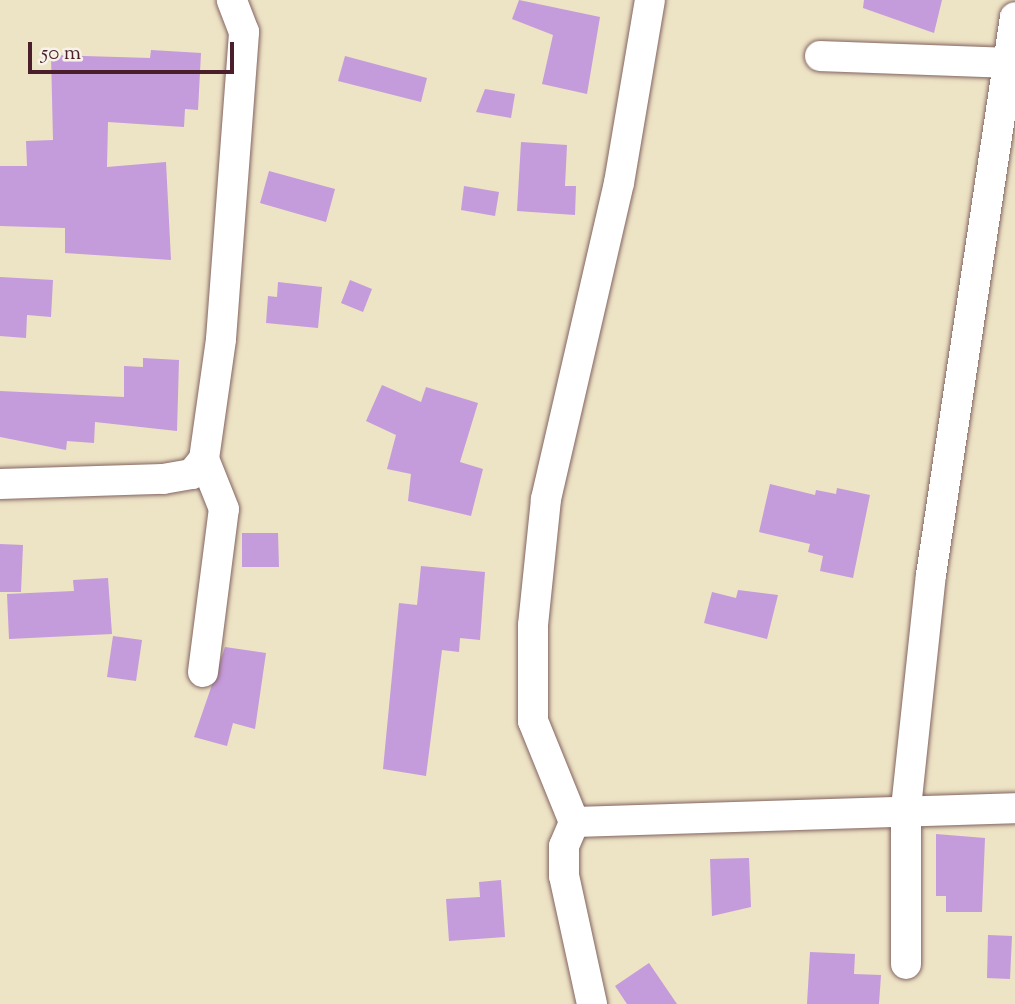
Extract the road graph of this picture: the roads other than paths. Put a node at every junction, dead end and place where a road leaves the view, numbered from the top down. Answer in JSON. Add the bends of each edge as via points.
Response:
{"nodes":[{"id":1,"x":232,"y":0,"type":"edge"},
{"id":2,"x":650,"y":0,"type":"edge"},
{"id":3,"x":1015,"y":17,"type":"edge"},
{"id":4,"x":820,"y":56,"type":"dead end"},
{"id":5,"x":1010,"y":63,"type":"junction"},
{"id":6,"x":204,"y":459,"type":"junction"},
{"id":7,"x":0,"y":484,"type":"edge"},
{"id":8,"x":203,"y":672,"type":"dead end"},
{"id":9,"x":906,"y":808,"type":"junction"},
{"id":10,"x":1015,"y":808,"type":"edge"},
{"id":11,"x":573,"y":822,"type":"junction"},
{"id":12,"x":906,"y":964,"type":"dead end"},
{"id":13,"x":592,"y":1004,"type":"edge"}],
"edges":[{"from":1,"to":6,"type":"street","via":[[244,32],[220,339]]},
{"from":2,"to":11,"type":"street","via":[[619,183],[546,499],[533,625],[533,721]]},
{"from":3,"to":5,"type":"street"},
{"from":4,"to":5,"type":"street"},
{"from":5,"to":9,"type":"street","via":[[956,392]]},
{"from":6,"to":7,"type":"street","via":[[192,474],[163,479]]},
{"from":6,"to":8,"type":"street","via":[[224,509]]},
{"from":9,"to":10,"type":"street"},
{"from":9,"to":11,"type":"street"},
{"from":9,"to":12,"type":"street"},
{"from":11,"to":13,"type":"street","via":[[565,846],[565,876]]}]}
